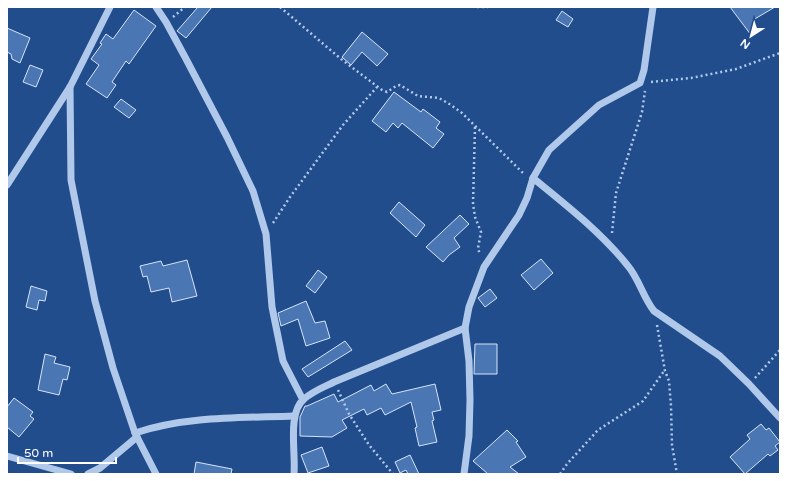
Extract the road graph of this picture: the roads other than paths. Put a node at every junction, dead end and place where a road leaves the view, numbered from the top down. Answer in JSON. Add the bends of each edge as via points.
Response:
{"nodes":[{"id":1,"x":110,"y":7,"type":"edge"},
{"id":2,"x":156,"y":7,"type":"edge"},
{"id":3,"x":653,"y":7,"type":"edge"},
{"id":4,"x":70,"y":87,"type":"junction"},
{"id":5,"x":533,"y":180,"type":"junction"},
{"id":6,"x":7,"y":185,"type":"edge"},
{"id":7,"x":465,"y":328,"type":"junction"},
{"id":8,"x":303,"y":400,"type":"junction"},
{"id":9,"x":294,"y":416,"type":"junction"},
{"id":10,"x":780,"y":418,"type":"edge"},
{"id":11,"x":136,"y":435,"type":"junction"},
{"id":12,"x":7,"y":456,"type":"edge"},
{"id":13,"x":71,"y":474,"type":"edge"},
{"id":14,"x":88,"y":474,"type":"edge"},
{"id":15,"x":156,"y":474,"type":"edge"},
{"id":16,"x":294,"y":474,"type":"edge"},
{"id":17,"x":464,"y":474,"type":"edge"}],
"edges":[{"from":1,"to":4,"type":"street"},
{"from":2,"to":8,"type":"street","via":[[227,137],[253,191],[266,234],[272,307],[281,353]]},
{"from":3,"to":5,"type":"street","via":[[643,82],[599,105],[557,142],[549,150]]},
{"from":4,"to":6,"type":"street"},
{"from":4,"to":11,"type":"street","via":[[71,180],[81,233],[95,301],[113,368]]},
{"from":5,"to":7,"type":"street","via":[[519,215],[484,267],[469,308]]},
{"from":5,"to":10,"type":"street","via":[[571,209],[611,246],[629,268],[654,311],[720,356]]},
{"from":7,"to":8,"type":"street","via":[[334,382]]},
{"from":7,"to":17,"type":"street","via":[[470,400]]},
{"from":8,"to":9,"type":"street"},
{"from":9,"to":11,"type":"street","via":[[223,418],[172,423]]},
{"from":9,"to":16,"type":"street"},
{"from":11,"to":14,"type":"street","via":[[100,468]]},
{"from":11,"to":15,"type":"street"},
{"from":12,"to":13,"type":"street"}]}
